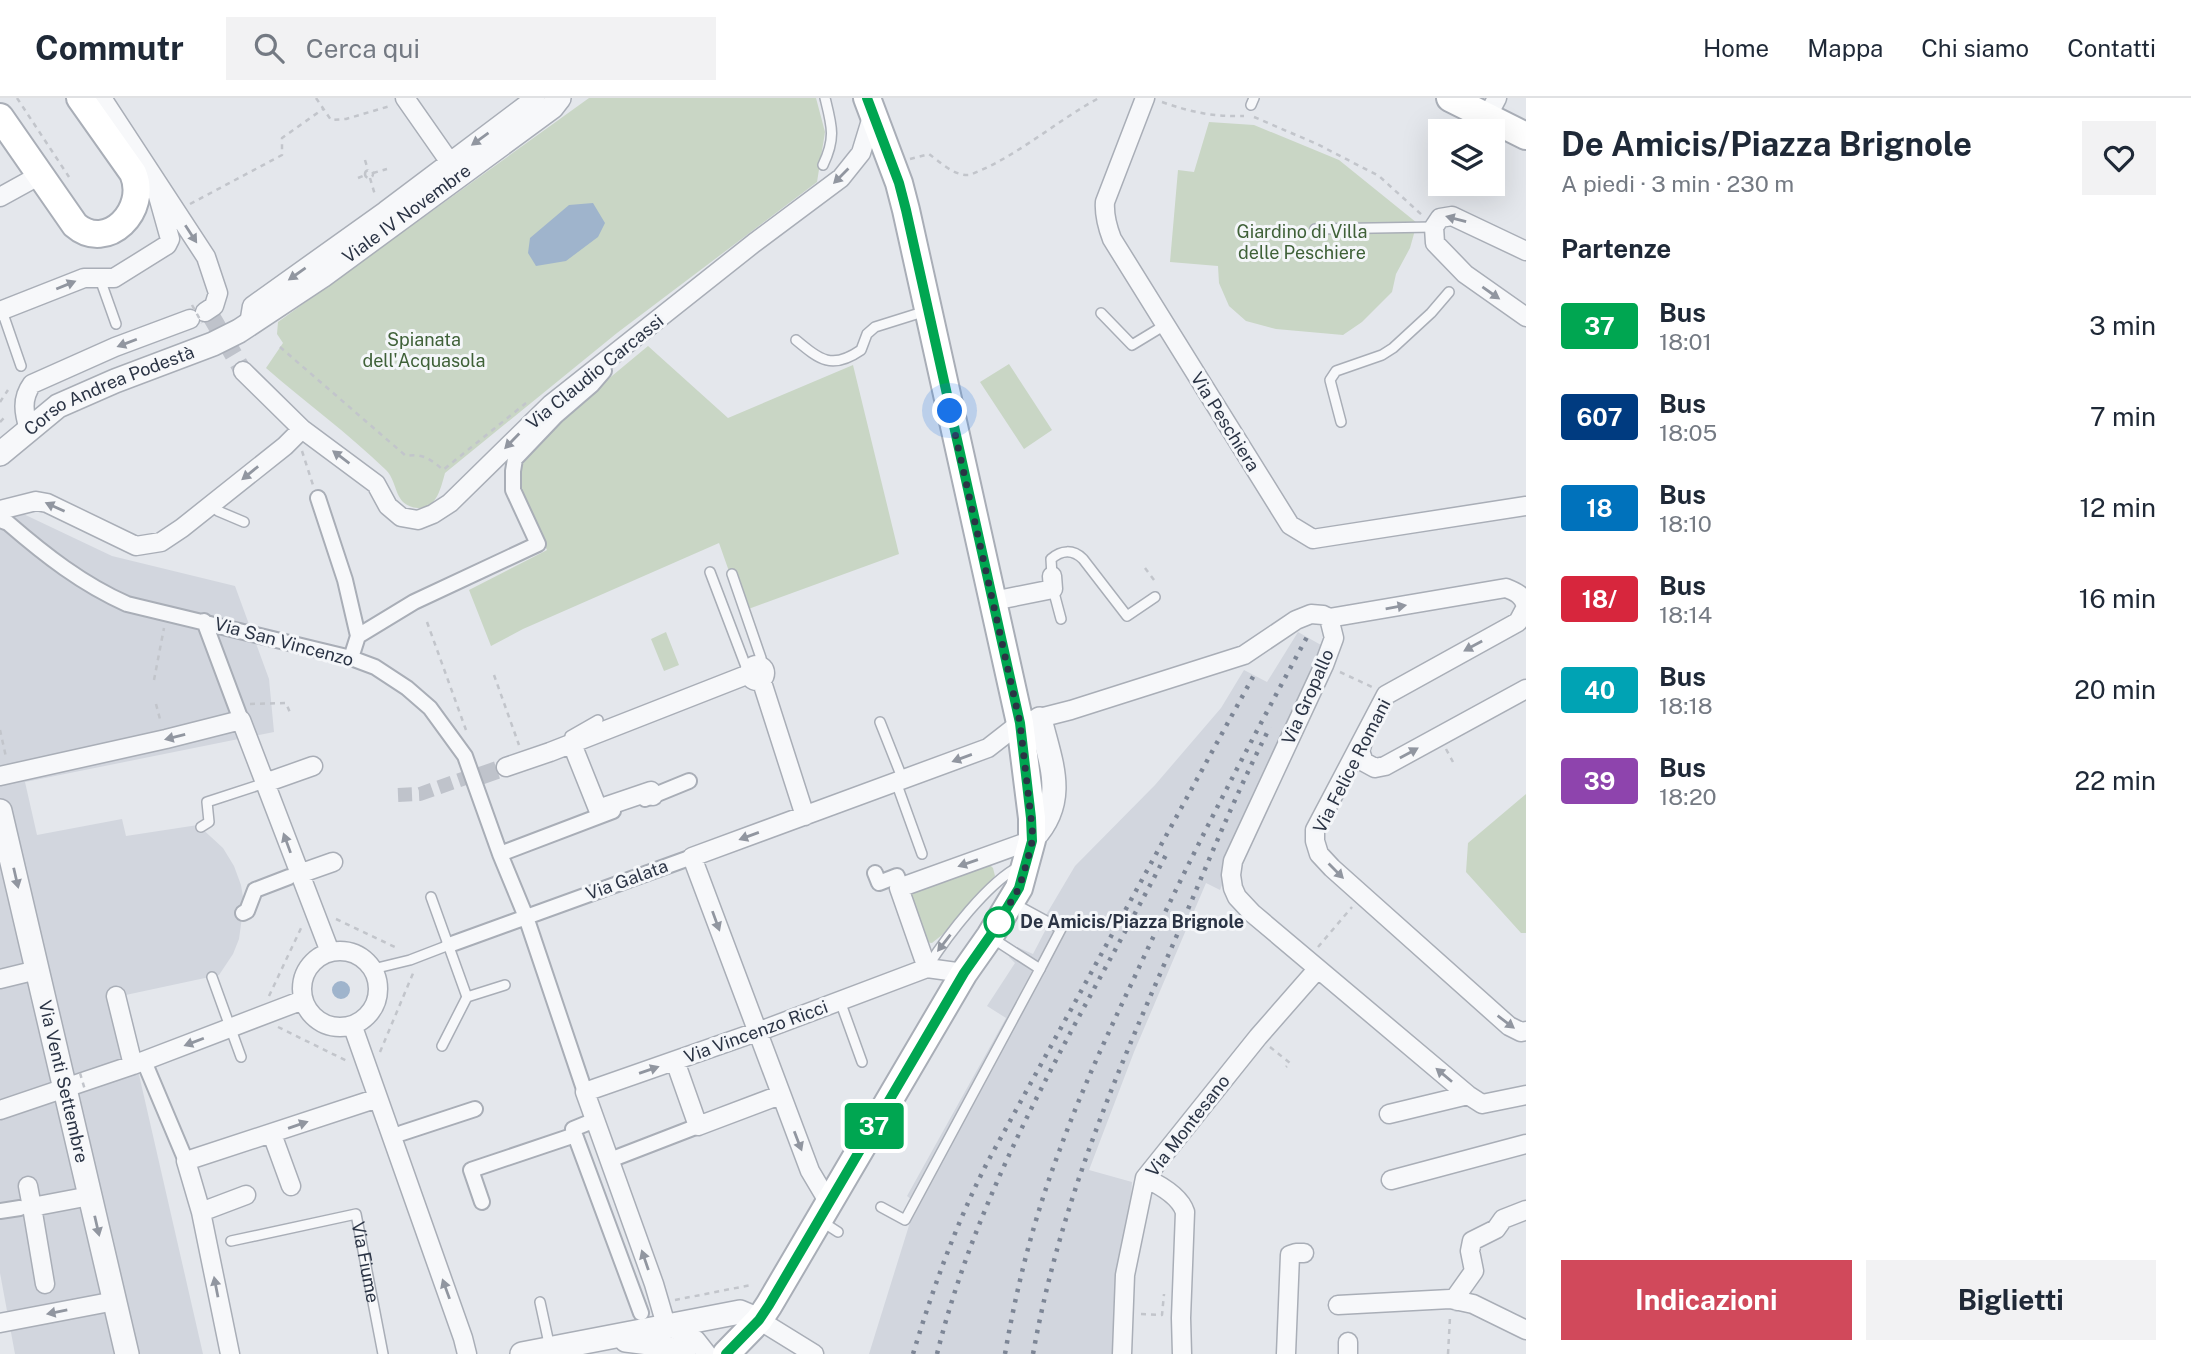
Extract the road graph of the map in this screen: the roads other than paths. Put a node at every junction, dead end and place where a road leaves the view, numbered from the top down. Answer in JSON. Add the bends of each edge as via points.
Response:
{"nodes":[{"id":1,"x":80,"y":98,"type":"edge"},
{"id":2,"x":102,"y":98,"type":"edge"},
{"id":3,"x":535,"y":98,"type":"edge"},
{"id":4,"x":559,"y":98,"type":"edge"},
{"id":5,"x":825,"y":98,"type":"edge"},
{"id":6,"x":1450,"y":98,"type":"edge"},
{"id":7,"x":1152,"y":99,"type":"edge"},
{"id":8,"x":405,"y":100,"type":"edge"},
{"id":9,"x":869,"y":107,"type":"edge"},
{"id":10,"x":1492,"y":108,"type":"edge"},
{"id":11,"x":0,"y":117,"type":"edge"},
{"id":12,"x":1526,"y":136,"type":"edge"},
{"id":13,"x":449,"y":162,"type":"junction"},
{"id":14,"x":823,"y":165,"type":"dead end"},
{"id":15,"x":40,"y":175,"type":"junction"},
{"id":16,"x":149,"y":179,"type":"junction"},
{"id":17,"x":0,"y":197,"type":"edge"},
{"id":18,"x":1434,"y":227,"type":"junction"},
{"id":19,"x":1315,"y":229,"type":"dead end"},
{"id":20,"x":1526,"y":251,"type":"edge"},
{"id":21,"x":100,"y":279,"type":"junction"},
{"id":22,"x":1449,"y":292,"type":"dead end"},
{"id":23,"x":928,"y":310,"type":"junction"},
{"id":24,"x":1,"y":311,"type":"edge"},
{"id":25,"x":1101,"y":313,"type":"dead end"},
{"id":26,"x":1526,"y":317,"type":"edge"},
{"id":27,"x":116,"y":324,"type":"dead end"},
{"id":28,"x":1165,"y":325,"type":"junction"},
{"id":29,"x":238,"y":334,"type":"junction"},
{"id":30,"x":796,"y":340,"type":"dead end"},
{"id":31,"x":21,"y":366,"type":"dead end"},
{"id":32,"x":243,"y":371,"type":"tunnel mouth"},
{"id":33,"x":604,"y":371,"type":"dead end"},
{"id":34,"x":1341,"y":422,"type":"dead end"},
{"id":35,"x":29,"y":430,"type":"junction"},
{"id":36,"x":301,"y":437,"type":"junction"},
{"id":37,"x":0,"y":454,"type":"edge"},
{"id":38,"x":318,"y":498,"type":"road end"},
{"id":39,"x":212,"y":503,"type":"junction"},
{"id":40,"x":1526,"y":506,"type":"edge"},
{"id":41,"x":0,"y":510,"type":"edge"},
{"id":42,"x":0,"y":520,"type":"edge"},
{"id":43,"x":244,"y":522,"type":"dead end"},
{"id":44,"x":710,"y":572,"type":"dead end"},
{"id":45,"x":732,"y":575,"type":"dead end"},
{"id":46,"x":1053,"y":583,"type":"junction"},
{"id":47,"x":1156,"y":597,"type":"dead end"},
{"id":48,"x":993,"y":601,"type":"junction"},
{"id":49,"x":1526,"y":607,"type":"edge"},
{"id":50,"x":1329,"y":618,"type":"junction"},
{"id":51,"x":1061,"y":619,"type":"dead end"},
{"id":52,"x":204,"y":621,"type":"junction"},
{"id":53,"x":358,"y":636,"type":"junction"},
{"id":54,"x":351,"y":658,"type":"junction"},
{"id":55,"x":755,"y":672,"type":"junction"},
{"id":56,"x":1526,"y":689,"type":"edge"},
{"id":57,"x":243,"y":712,"type":"junction"},
{"id":58,"x":1026,"y":717,"type":"junction"},
{"id":59,"x":598,"y":720,"type":"dead end"},
{"id":60,"x":880,"y":722,"type":"dead end"},
{"id":61,"x":572,"y":744,"type":"junction"},
{"id":62,"x":1362,"y":745,"type":"junction"},
{"id":63,"x":550,"y":752,"type":"junction"},
{"id":64,"x":313,"y":766,"type":"dead end"},
{"id":65,"x":506,"y":767,"type":"tunnel mouth"},
{"id":66,"x":0,"y":776,"type":"edge"},
{"id":67,"x":689,"y":781,"type":"dead end"},
{"id":68,"x":899,"y":781,"type":"junction"},
{"id":69,"x":265,"y":783,"type":"junction"},
{"id":70,"x":653,"y":796,"type":"junction"},
{"id":71,"x":0,"y":811,"type":"edge"},
{"id":72,"x":804,"y":816,"type":"junction"},
{"id":73,"x":201,"y":827,"type":"dead end"},
{"id":74,"x":3,"y":836,"type":"edge"},
{"id":75,"x":1031,"y":847,"type":"junction"},
{"id":76,"x":500,"y":854,"type":"junction"},
{"id":77,"x":922,"y":854,"type":"dead end"},
{"id":78,"x":692,"y":857,"type":"junction"},
{"id":79,"x":333,"y":862,"type":"dead end"},
{"id":80,"x":875,"y":873,"type":"dead end"},
{"id":81,"x":294,"y":876,"type":"junction"},
{"id":82,"x":901,"y":887,"type":"junction"},
{"id":83,"x":430,"y":897,"type":"dead end"},
{"id":84,"x":1011,"y":902,"type":"junction"},
{"id":85,"x":243,"y":913,"type":"dead end"},
{"id":86,"x":526,"y":917,"type":"junction"},
{"id":87,"x":990,"y":936,"type":"junction"},
{"id":88,"x":449,"y":945,"type":"junction"},
{"id":89,"x":330,"y":952,"type":"junction"},
{"id":90,"x":1311,"y":964,"type":"junction"},
{"id":91,"x":927,"y":968,"type":"junction"},
{"id":92,"x":373,"y":969,"type":"junction"},
{"id":93,"x":37,"y":970,"type":"junction"},
{"id":94,"x":1040,"y":970,"type":"junction"},
{"id":95,"x":964,"y":973,"type":"junction"},
{"id":96,"x":212,"y":976,"type":"dead end"},
{"id":97,"x":0,"y":978,"type":"edge"},
{"id":98,"x":505,"y":985,"type":"dead end"},
{"id":99,"x":116,"y":996,"type":"dead end"},
{"id":100,"x":467,"y":998,"type":"junction"},
{"id":101,"x":303,"y":1000,"type":"junction"},
{"id":102,"x":840,"y":1001,"type":"junction"},
{"id":103,"x":353,"y":1027,"type":"junction"},
{"id":104,"x":230,"y":1028,"type":"junction"},
{"id":105,"x":758,"y":1031,"type":"junction"},
{"id":106,"x":1526,"y":1031,"type":"edge"},
{"id":107,"x":442,"y":1046,"type":"dead end"},
{"id":108,"x":241,"y":1057,"type":"dead end"},
{"id":109,"x":675,"y":1061,"type":"junction"},
{"id":110,"x":862,"y":1062,"type":"dead end"},
{"id":111,"x":139,"y":1065,"type":"junction"},
{"id":112,"x":77,"y":1084,"type":"junction"},
{"id":113,"x":585,"y":1092,"type":"junction"},
{"id":114,"x":780,"y":1095,"type":"junction"},
{"id":115,"x":1468,"y":1095,"type":"junction"},
{"id":116,"x":1526,"y":1095,"type":"edge"},
{"id":117,"x":378,"y":1098,"type":"junction"},
{"id":118,"x":475,"y":1109,"type":"dead end"},
{"id":119,"x":0,"y":1111,"type":"edge"},
{"id":120,"x":1389,"y":1114,"type":"dead end"},
{"id":121,"x":595,"y":1121,"type":"junction"},
{"id":122,"x":698,"y":1126,"type":"junction"},
{"id":123,"x":402,"y":1133,"type":"dead end"},
{"id":124,"x":272,"y":1134,"type":"junction"},
{"id":125,"x":575,"y":1135,"type":"junction"},
{"id":126,"x":1526,"y":1144,"type":"edge"},
{"id":127,"x":610,"y":1160,"type":"junction"},
{"id":128,"x":186,"y":1161,"type":"junction"},
{"id":129,"x":1145,"y":1178,"type":"junction"},
{"id":130,"x":1391,"y":1180,"type":"dead end"},
{"id":131,"x":28,"y":1186,"type":"dead end"},
{"id":132,"x":291,"y":1186,"type":"dead end"},
{"id":133,"x":246,"y":1195,"type":"dead end"},
{"id":134,"x":90,"y":1196,"type":"junction"},
{"id":135,"x":482,"y":1202,"type":"dead end"},
{"id":136,"x":26,"y":1207,"type":"junction"},
{"id":137,"x":881,"y":1208,"type":"dead end"},
{"id":138,"x":1526,"y":1210,"type":"edge"},
{"id":139,"x":0,"y":1211,"type":"edge"},
{"id":140,"x":201,"y":1212,"type":"junction"},
{"id":141,"x":829,"y":1218,"type":"junction"},
{"id":142,"x":231,"y":1241,"type":"dead end"},
{"id":143,"x":1304,"y":1253,"type":"dead end"},
{"id":144,"x":46,"y":1284,"type":"dead end"},
{"id":145,"x":1454,"y":1300,"type":"junction"},
{"id":146,"x":115,"y":1301,"type":"junction"},
{"id":147,"x":540,"y":1302,"type":"dead end"},
{"id":148,"x":1338,"y":1305,"type":"dead end"},
{"id":149,"x":641,"y":1313,"type":"dead end"},
{"id":150,"x":0,"y":1322,"type":"edge"},
{"id":151,"x":754,"y":1324,"type":"junction"},
{"id":152,"x":1526,"y":1330,"type":"edge"},
{"id":153,"x":609,"y":1339,"type":"junction"},
{"id":154,"x":657,"y":1341,"type":"edge"},
{"id":155,"x":550,"y":1349,"type":"junction"},
{"id":156,"x":127,"y":1354,"type":"edge"},
{"id":157,"x":230,"y":1354,"type":"edge"},
{"id":158,"x":383,"y":1354,"type":"edge"},
{"id":159,"x":467,"y":1354,"type":"edge"},
{"id":160,"x":522,"y":1354,"type":"edge"},
{"id":161,"x":632,"y":1354,"type":"edge"},
{"id":162,"x":684,"y":1354,"type":"edge"},
{"id":163,"x":707,"y":1354,"type":"edge"},
{"id":164,"x":726,"y":1354,"type":"edge"},
{"id":165,"x":814,"y":1354,"type":"edge"},
{"id":166,"x":1122,"y":1354,"type":"edge"},
{"id":167,"x":1182,"y":1354,"type":"edge"},
{"id":168,"x":1286,"y":1354,"type":"edge"}],
"edges":[{"from":1,"to":16,"type":"main road"},
{"from":2,"to":16,"type":"street"},
{"from":3,"to":13,"type":"street","name":"Viale IV Novembre","one_way":true},
{"from":4,"to":29,"type":"street","name":"Viale IV Novembre","via":[[393,225]]},
{"from":5,"to":14,"type":"lane","via":[[834,133]]},
{"from":6,"to":10,"type":"main road"},
{"from":7,"to":28,"type":"street","name":"Via Peschiera","via":[[1109,190],[1104,214],[1111,239]]},
{"from":8,"to":13,"type":"street"},
{"from":9,"to":23,"type":"main road","via":[[899,183]]},
{"from":9,"to":36,"type":"street","name":"Via Claudio Carcassi","one_way":true,"via":[[861,153],[841,178],[551,404],[466,489],[433,514],[418,520],[401,517],[388,506],[376,484]]},
{"from":10,"to":12,"type":"main road"},
{"from":11,"to":15,"type":"main road"},
{"from":13,"to":29,"type":"street","name":"Viale IV Novembre","one_way":true,"via":[[252,306]]},
{"from":15,"to":16,"type":"main road","via":[[75,225],[99,233],[123,223],[134,209],[138,183]]},
{"from":15,"to":17,"type":"street"},
{"from":16,"to":21,"type":"street","via":[[169,242],[114,278]]},
{"from":16,"to":35,"type":"street","one_way":true,"via":[[206,257],[218,293],[214,306],[32,384],[25,393]]},
{"from":18,"to":19,"type":"lane"},
{"from":20,"to":18,"type":"street","one_way":true,"via":[[1452,216],[1440,218]]},
{"from":18,"to":26,"type":"street","one_way":true,"via":[[1435,243],[1460,279]]},
{"from":24,"to":21,"type":"street","one_way":true,"via":[[81,279]]},
{"from":21,"to":27,"type":"lane"},
{"from":22,"to":34,"type":"lane","via":[[1393,348],[1336,371],[1330,380]]},
{"from":23,"to":30,"type":"lane","via":[[875,327],[861,350],[838,362],[820,360]]},
{"from":23,"to":48,"type":"main road"},
{"from":24,"to":31,"type":"lane"},
{"from":25,"to":28,"type":"lane","via":[[1132,345]]},
{"from":28,"to":40,"type":"street","name":"Via Peschiera","via":[[1287,522],[1300,532],[1320,538]]},
{"from":29,"to":35,"type":"street","name":"Corso Andrea Podestà","via":[[58,406]]},
{"from":32,"to":36,"type":"street","name":"Via Claudio Carcassi"},
{"from":33,"to":53,"type":"street","via":[[516,459],[513,490],[538,544],[414,602]]},
{"from":35,"to":37,"type":"street","name":"Corso Andrea Podestà"},
{"from":36,"to":39,"type":"street","one_way":true},
{"from":38,"to":53,"type":"street"},
{"from":39,"to":41,"type":"street","one_way":true,"via":[[161,542],[145,546],[136,546],[47,503],[36,501]]},
{"from":39,"to":43,"type":"lane","via":[[218,511]]},
{"from":42,"to":52,"type":"street","name":"Via San Vincenzo","via":[[98,591],[127,604]]},
{"from":44,"to":55,"type":"lane","via":[[745,664]]},
{"from":45,"to":55,"type":"lane","via":[[761,658]]},
{"from":46,"to":47,"type":"lane","via":[[1051,559],[1069,551],[1083,559],[1127,616]]},
{"from":46,"to":48,"type":"street"},
{"from":46,"to":51,"type":"lane"},
{"from":48,"to":58,"type":"main road"},
{"from":50,"to":49,"type":"street","name":"Via Felice Romani","one_way":true,"via":[[1506,588],[1524,599]]},
{"from":49,"to":62,"type":"street","name":"Via Felice Romani","one_way":true,"via":[[1518,622],[1390,692]]},
{"from":50,"to":58,"type":"street","via":[[1311,614],[1244,655],[1071,710]]},
{"from":50,"to":90,"type":"street","name":"Via Gropallo","via":[[1334,638],[1331,648],[1231,875],[1237,897]]},
{"from":52,"to":54,"type":"street","name":"Via San Vincenzo"},
{"from":52,"to":57,"type":"street"},
{"from":53,"to":54,"type":"street"},
{"from":54,"to":76,"type":"street","name":"Via San Vincenzo","via":[[384,673],[430,708],[476,778]]},
{"from":55,"to":61,"type":"street"},
{"from":55,"to":72,"type":"street"},
{"from":62,"to":56,"type":"street","one_way":true,"via":[[1367,764],[1385,766]]},
{"from":57,"to":66,"type":"street","one_way":true,"via":[[166,739]]},
{"from":57,"to":69,"type":"street"},
{"from":58,"to":68,"type":"street","name":"Via Galata","one_way":true,"via":[[988,748]]},
{"from":58,"to":75,"type":"main road"},
{"from":58,"to":75,"type":"street","via":[[1048,754],[1055,783],[1053,805]]},
{"from":59,"to":63,"type":"lane"},
{"from":60,"to":68,"type":"lane"},
{"from":61,"to":63,"type":"street"},
{"from":61,"to":70,"type":"street","via":[[598,809],[651,791]]},
{"from":62,"to":106,"type":"street","name":"Via Felice Romani","one_way":true,"via":[[1315,830],[1319,853],[1509,1026]]},
{"from":63,"to":65,"type":"street"},
{"from":64,"to":69,"type":"street"},
{"from":67,"to":70,"type":"street"},
{"from":68,"to":72,"type":"street","name":"Via Galata"},
{"from":68,"to":77,"type":"lane"},
{"from":69,"to":73,"type":"lane","via":[[207,802],[209,822]]},
{"from":81,"to":69,"type":"street","one_way":true},
{"from":70,"to":76,"type":"street"},
{"from":71,"to":74,"type":"street","name":"Via Venti Settembre"},
{"from":72,"to":78,"type":"street","name":"Via Galata","one_way":true},
{"from":74,"to":93,"type":"street","name":"Via Venti Settembre","one_way":true},
{"from":75,"to":82,"type":"street","one_way":true},
{"from":75,"to":84,"type":"main road"},
{"from":75,"to":91,"type":"lane","one_way":true,"via":[[947,939]]},
{"from":76,"to":86,"type":"street","name":"Via San Vincenzo"},
{"from":78,"to":86,"type":"street","name":"Via Galata"},
{"from":78,"to":105,"type":"street","one_way":true},
{"from":79,"to":81,"type":"street"},
{"from":80,"to":82,"type":"street","via":[[879,883],[897,876]]},
{"from":81,"to":85,"type":"street","via":[[256,890]]},
{"from":81,"to":89,"type":"street"},
{"from":82,"to":91,"type":"street"},
{"from":83,"to":88,"type":"lane"},
{"from":84,"to":87,"type":"main road"},
{"from":84,"to":94,"type":"lane","via":[[1060,929]]},
{"from":86,"to":88,"type":"street","name":"Via Galata"},
{"from":86,"to":113,"type":"street","name":"Via San Vincenzo"},
{"from":87,"to":94,"type":"lane"},
{"from":87,"to":95,"type":"main road"},
{"from":88,"to":92,"type":"lane","name":"Via Galata"},
{"from":88,"to":100,"type":"lane"},
{"from":89,"to":92,"type":"street","via":[[354,953]]},
{"from":89,"to":101,"type":"street","via":[[319,957],[305,974]]},
{"from":115,"to":90,"type":"street","name":"Via Gropallo","one_way":true},
{"from":90,"to":129,"type":"street","name":"Via Montesano","via":[[1314,973]]},
{"from":91,"to":95,"type":"street"},
{"from":91,"to":102,"type":"street","name":"Via Vincenzo Ricci"},
{"from":92,"to":103,"type":"street","via":[[377,1002]]},
{"from":93,"to":97,"type":"street"},
{"from":93,"to":112,"type":"street","name":"Via Venti Settembre"},
{"from":94,"to":137,"type":"lane","via":[[905,1220]]},
{"from":95,"to":141,"type":"main road"},
{"from":96,"to":104,"type":"lane"},
{"from":98,"to":100,"type":"lane"},
{"from":99,"to":111,"type":"street"},
{"from":100,"to":107,"type":"lane"},
{"from":101,"to":103,"type":"street","via":[[314,1018],[323,1023],[338,1029]]},
{"from":101,"to":104,"type":"street"},
{"from":102,"to":105,"type":"street","name":"Via Vincenzo Ricci"},
{"from":102,"to":110,"type":"lane"},
{"from":103,"to":117,"type":"street"},
{"from":104,"to":108,"type":"lane"},
{"from":104,"to":111,"type":"street","one_way":true},
{"from":105,"to":109,"type":"street","name":"Via Vincenzo Ricci"},
{"from":105,"to":114,"type":"street"},
{"from":113,"to":109,"type":"street","name":"Via Vincenzo Ricci","one_way":true},
{"from":109,"to":122,"type":"street"},
{"from":111,"to":112,"type":"street"},
{"from":111,"to":128,"type":"street"},
{"from":112,"to":119,"type":"street"},
{"from":112,"to":134,"type":"street","name":"Via Venti Settembre"},
{"from":113,"to":121,"type":"street","name":"Via San Vincenzo"},
{"from":114,"to":122,"type":"street"},
{"from":114,"to":141,"type":"street","one_way":true},
{"from":115,"to":116,"type":"street","via":[[1482,1104]]},
{"from":115,"to":120,"type":"street"},
{"from":124,"to":117,"type":"street","one_way":true},
{"from":159,"to":117,"type":"street","one_way":true},
{"from":118,"to":123,"type":"street"},
{"from":121,"to":125,"type":"street","via":[[573,1129]]},
{"from":121,"to":127,"type":"street","name":"Via San Vincenzo"},
{"from":122,"to":127,"type":"street"},
{"from":124,"to":128,"type":"street"},
{"from":124,"to":132,"type":"street"},
{"from":125,"to":135,"type":"street","via":[[471,1170]]},
{"from":125,"to":149,"type":"street"},
{"from":126,"to":130,"type":"street"},
{"from":154,"to":127,"type":"street","name":"Via San Vincenzo","one_way":true},
{"from":128,"to":140,"type":"street"},
{"from":129,"to":166,"type":"street","name":"Via Montesano","via":[[1125,1275]]},
{"from":129,"to":167,"type":"street","via":[[1180,1202],[1185,1212]]},
{"from":131,"to":136,"type":"street"},
{"from":133,"to":140,"type":"street"},
{"from":134,"to":136,"type":"street"},
{"from":134,"to":146,"type":"street","name":"Via Venti Settembre","one_way":true},
{"from":136,"to":139,"type":"street"},
{"from":136,"to":144,"type":"street"},
{"from":138,"to":145,"type":"street","via":[[1503,1219],[1496,1229],[1472,1241],[1474,1270]]},
{"from":157,"to":140,"type":"street","one_way":true},
{"from":141,"to":151,"type":"main road"},
{"from":142,"to":158,"type":"lane","name":"Via Fiume","via":[[356,1214]]},
{"from":143,"to":168,"type":"street","via":[[1290,1255]]},
{"from":145,"to":148,"type":"street"},
{"from":145,"to":152,"type":"street","via":[[1473,1304]]},
{"from":146,"to":150,"type":"street","one_way":true},
{"from":146,"to":156,"type":"street","name":"Via Venti Settembre"},
{"from":147,"to":155,"type":"lane"},
{"from":151,"to":154,"type":"street","via":[[740,1312]]},
{"from":151,"to":164,"type":"main road"},
{"from":151,"to":165,"type":"street"},
{"from":153,"to":154,"type":"street"},
{"from":153,"to":154,"type":"street"},
{"from":153,"to":155,"type":"street"},
{"from":153,"to":161,"type":"street"},
{"from":154,"to":162,"type":"street"},
{"from":154,"to":163,"type":"street","via":[[696,1340]]},
{"from":155,"to":160,"type":"street"}]}
